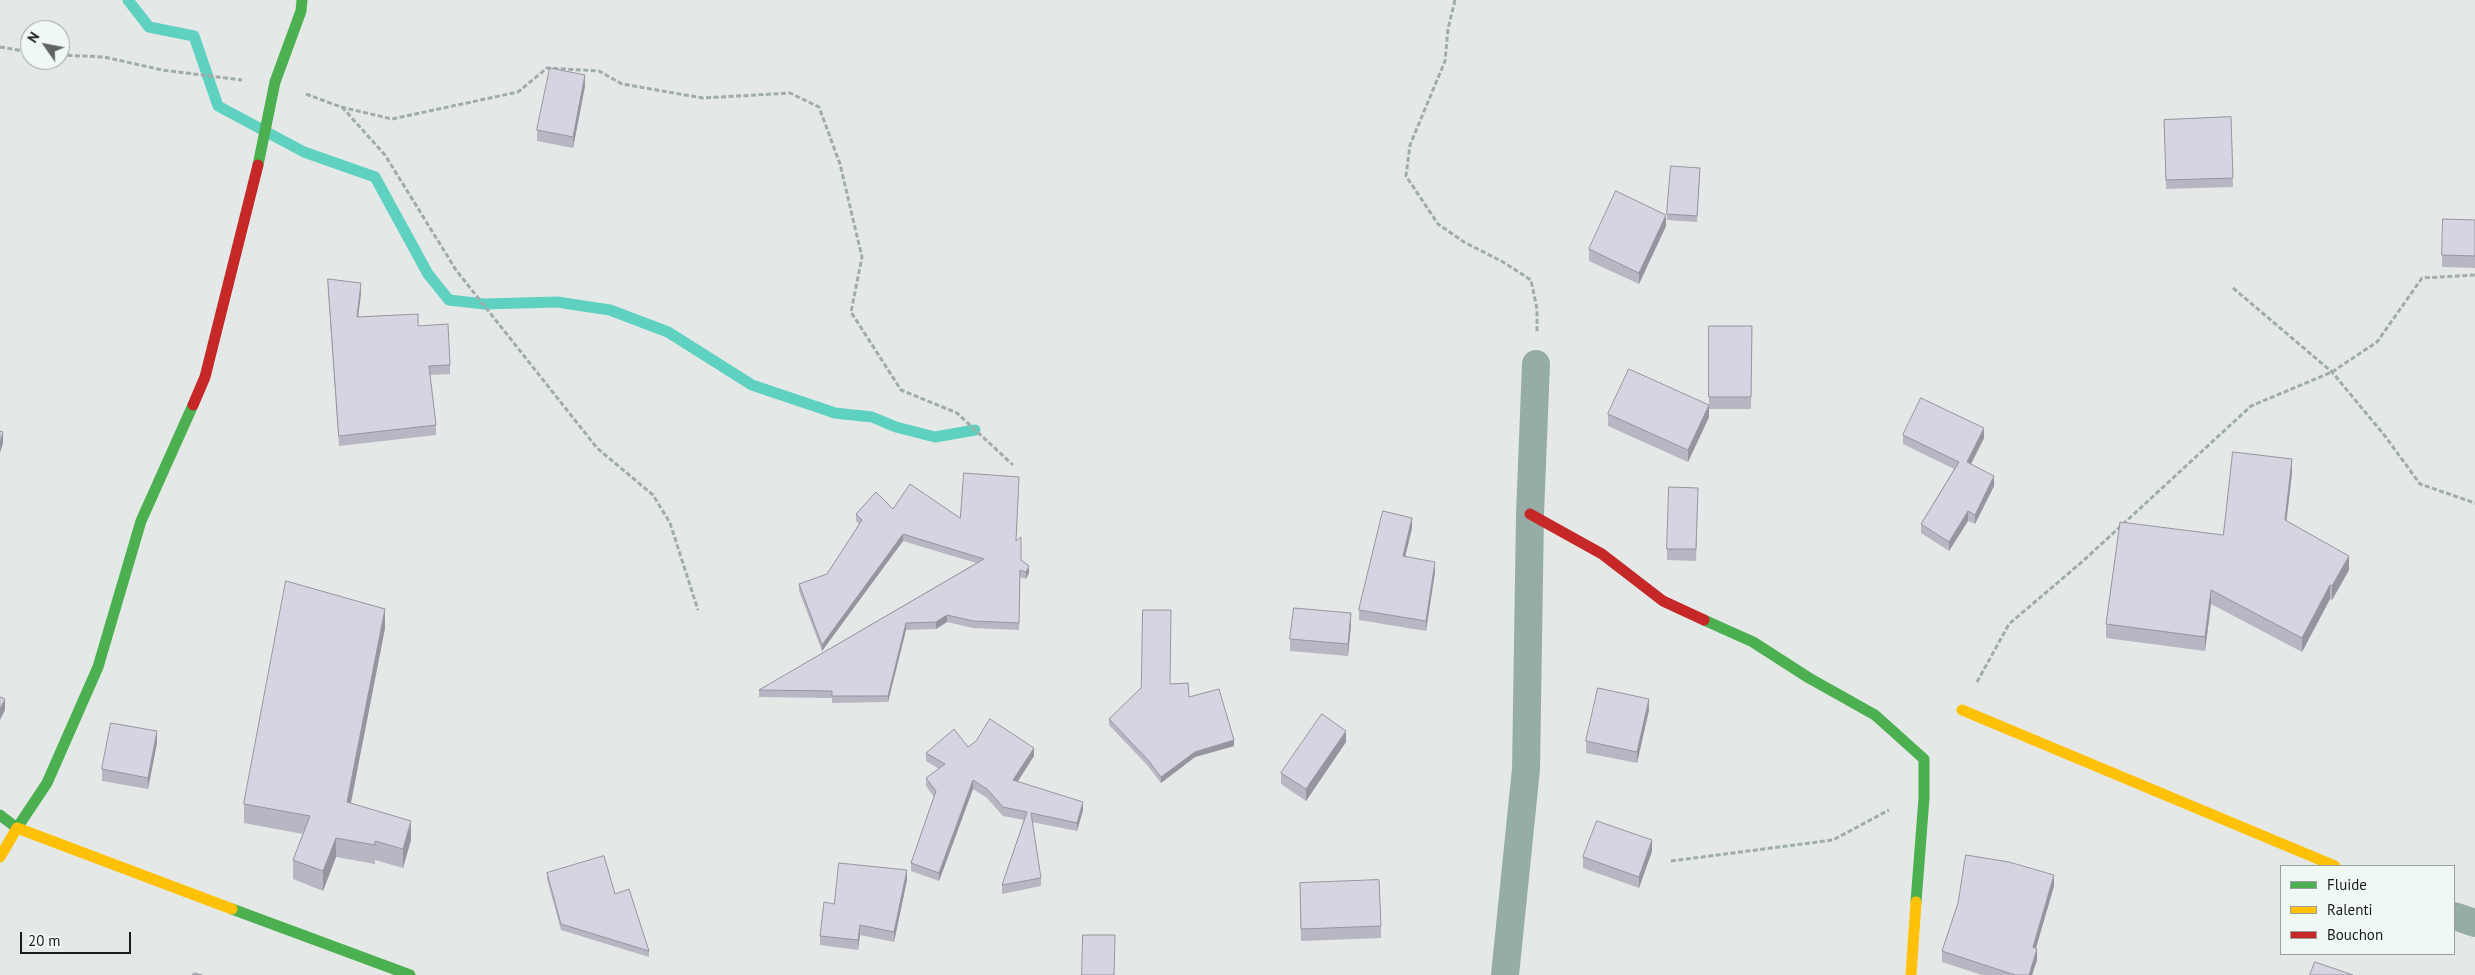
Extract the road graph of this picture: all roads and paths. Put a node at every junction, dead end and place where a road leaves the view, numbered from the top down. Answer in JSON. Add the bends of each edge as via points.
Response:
{"nodes":[{"id":1,"x":302,"y":0,"type":"edge"},
{"id":2,"x":1455,"y":0,"type":"edge"},
{"id":3,"x":0,"y":47,"type":"edge"},
{"id":4,"x":20,"y":50,"type":"edge"},
{"id":5,"x":70,"y":55,"type":"edge"},
{"id":6,"x":276,"y":82,"type":"junction"},
{"id":7,"x":341,"y":107,"type":"junction"},
{"id":8,"x":2475,"y":275,"type":"edge"},
{"id":9,"x":2233,"y":288,"type":"dead end"},
{"id":10,"x":1536,"y":364,"type":"joint"},
{"id":11,"x":2332,"y":372,"type":"junction"},
{"id":12,"x":1013,"y":465,"type":"dead end"},
{"id":13,"x":2475,"y":503,"type":"edge"},
{"id":14,"x":1530,"y":514,"type":"junction"},
{"id":15,"x":698,"y":610,"type":"dead end"},
{"id":16,"x":1962,"y":710,"type":"joint"},
{"id":17,"x":1893,"y":805,"type":"dead end"},
{"id":18,"x":0,"y":815,"type":"edge"},
{"id":19,"x":17,"y":828,"type":"junction"},
{"id":20,"x":0,"y":857,"type":"edge"},
{"id":21,"x":1671,"y":861,"type":"dead end"},
{"id":22,"x":2333,"y":865,"type":"edge"},
{"id":23,"x":2455,"y":916,"type":"edge"},
{"id":24,"x":2475,"y":923,"type":"edge"},
{"id":25,"x":410,"y":975,"type":"edge"},
{"id":26,"x":1505,"y":975,"type":"edge"},
{"id":27,"x":1911,"y":975,"type":"edge"}],
"edges":[{"from":1,"to":6,"type":"street"},
{"from":2,"to":10,"type":"path","via":[[1448,29],[1446,61],[1410,145],[1406,176],[1438,224],[1531,280],[1537,309]]},
{"from":3,"to":4,"type":"path"},
{"from":5,"to":6,"type":"path","via":[[104,57],[214,78]]},
{"from":6,"to":7,"type":"path"},
{"from":6,"to":19,"type":"street","via":[[205,377],[141,521],[98,668],[47,783]]},
{"from":7,"to":12,"type":"path","via":[[392,119],[518,92],[547,68],[599,71],[622,84],[703,98],[790,93],[820,107],[840,164],[862,257],[851,312],[901,390],[957,413]]},
{"from":7,"to":15,"type":"path","via":[[385,155],[456,270],[597,448],[653,496],[670,523]]},
{"from":8,"to":11,"type":"path","via":[[2422,278],[2377,342]]},
{"from":9,"to":11,"type":"path"},
{"from":10,"to":14,"type":"street"},
{"from":11,"to":13,"type":"path","via":[[2420,484]]},
{"from":11,"to":16,"type":"path","via":[[2251,406],[2009,624]]},
{"from":14,"to":26,"type":"street","via":[[1526,770]]},
{"from":14,"to":27,"type":"street","via":[[1602,554],[1663,601],[1753,642],[1875,715],[1924,759]]},
{"from":16,"to":22,"type":"street"},
{"from":17,"to":21,"type":"path","via":[[1888,813],[1833,840]]},
{"from":18,"to":19,"type":"street"},
{"from":19,"to":20,"type":"street"},
{"from":19,"to":25,"type":"street"},
{"from":23,"to":24,"type":"street"}]}
